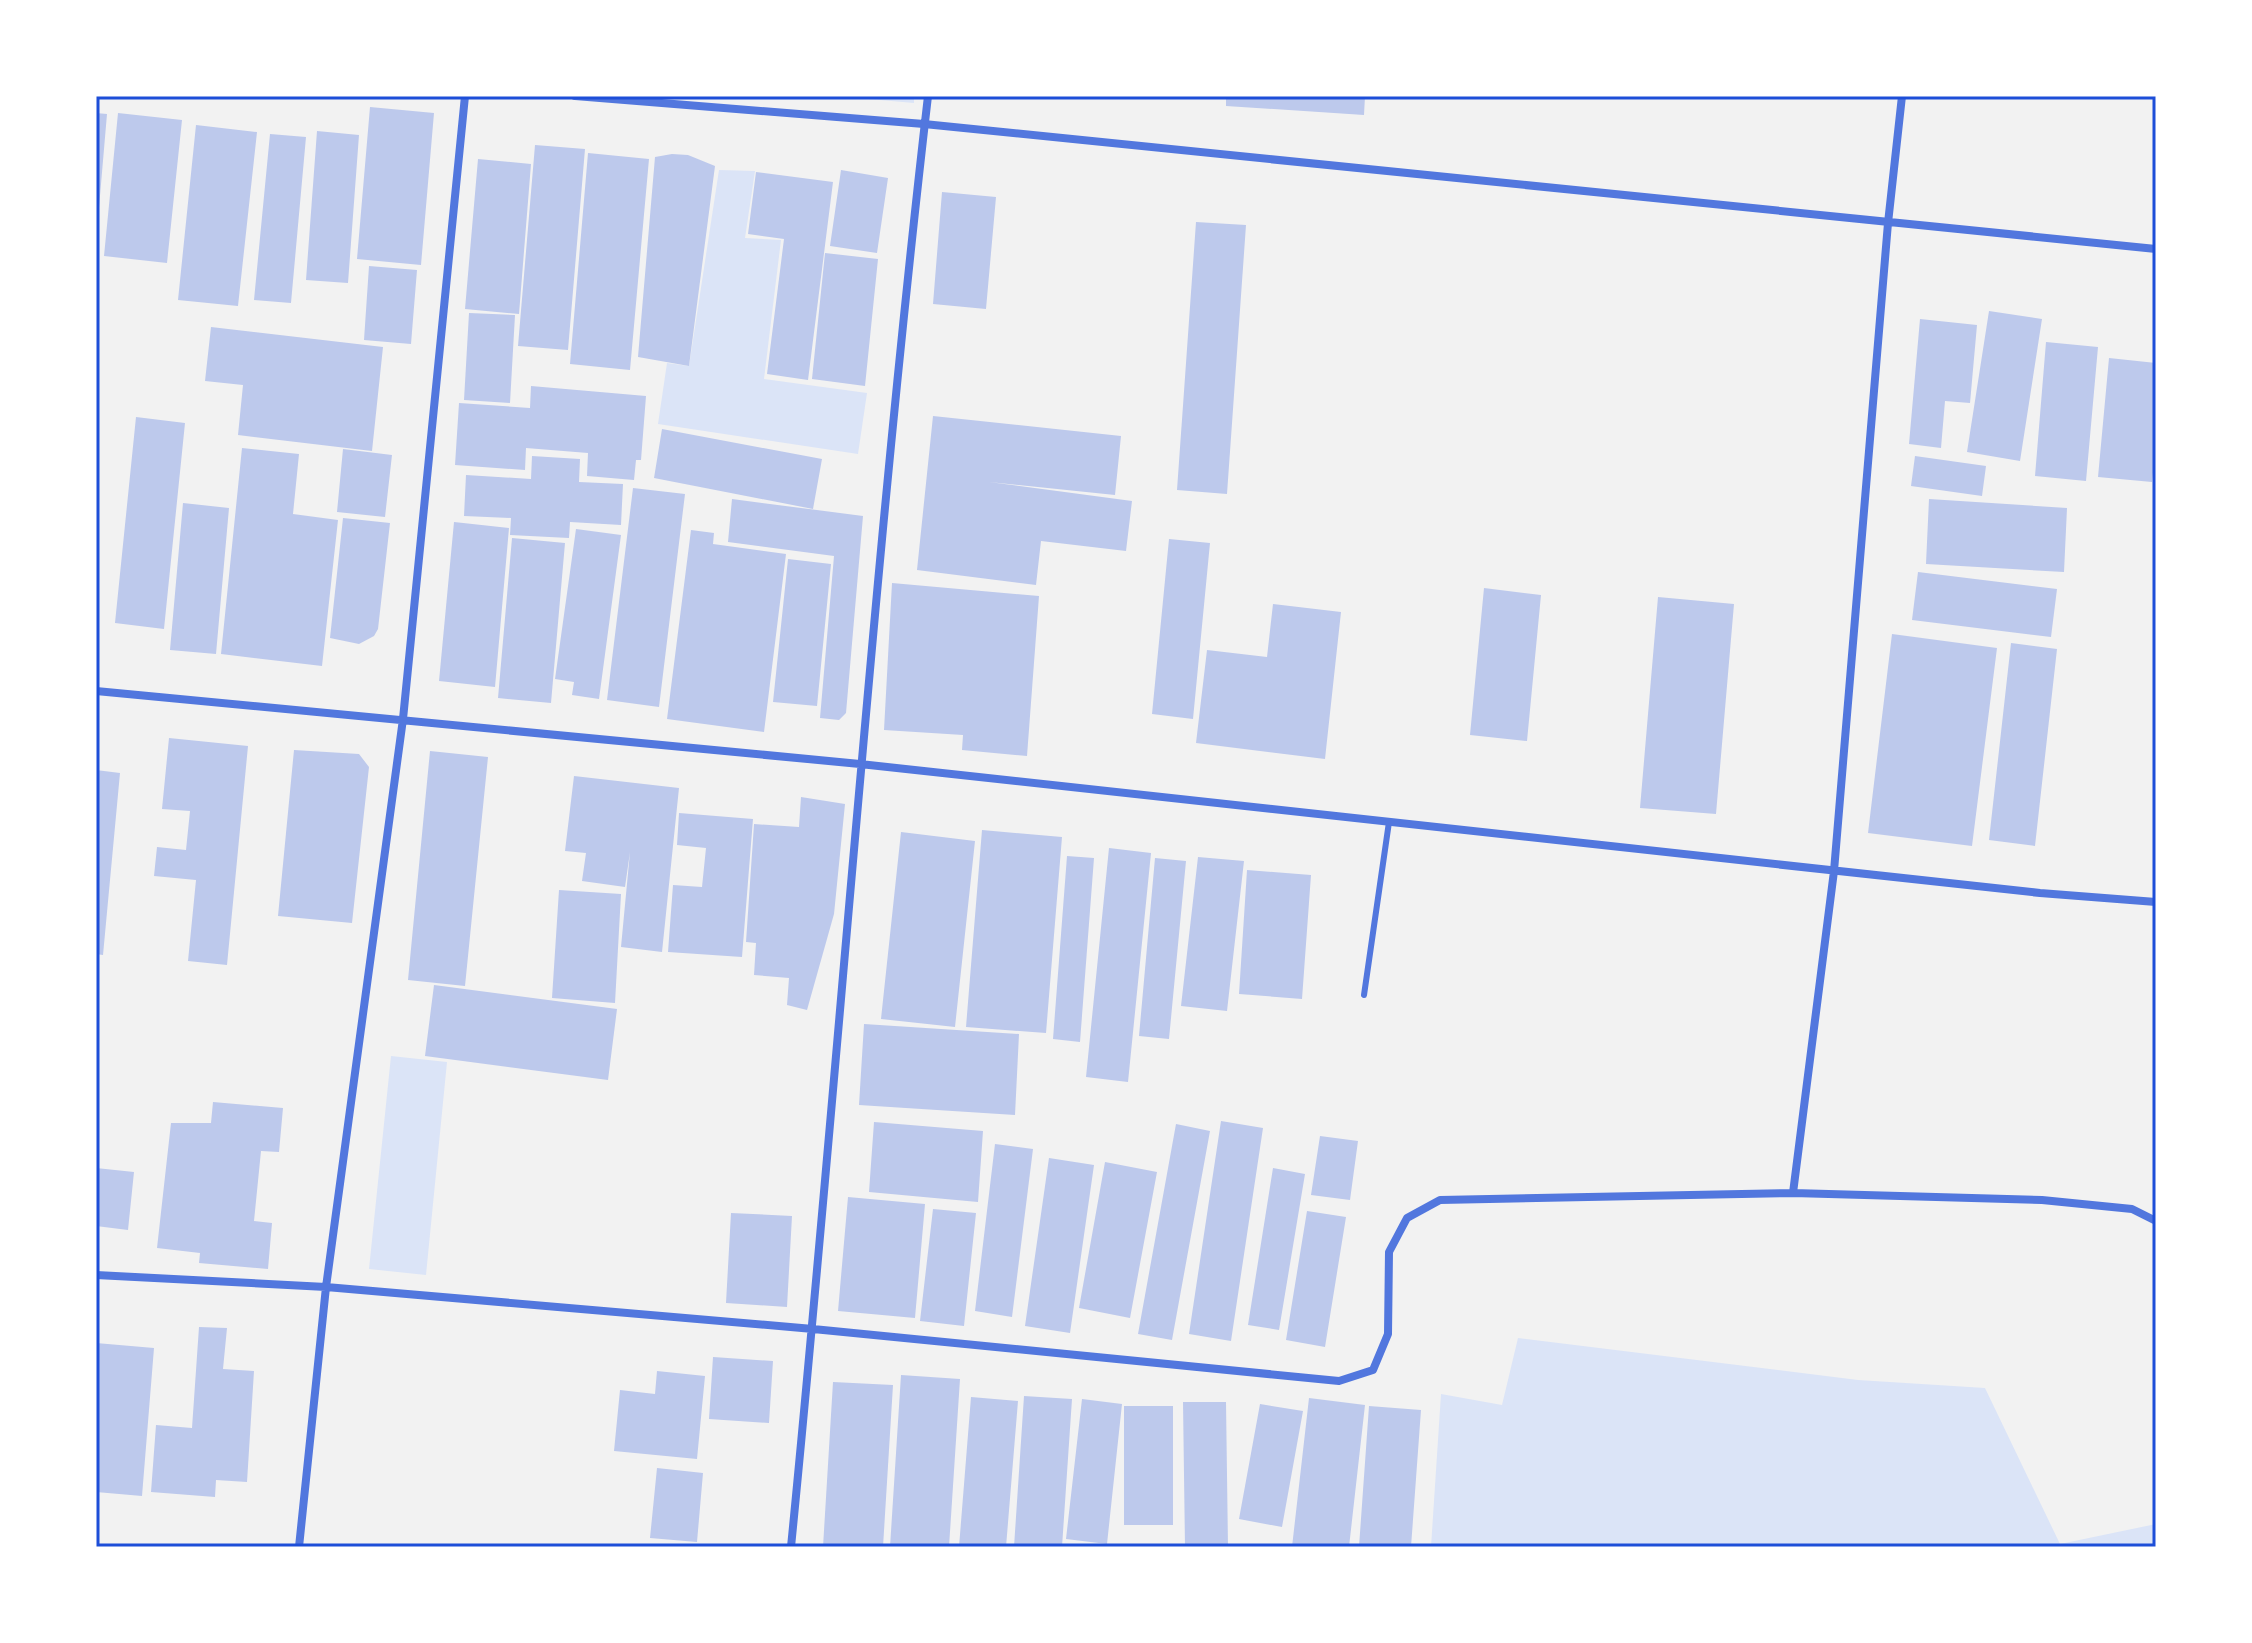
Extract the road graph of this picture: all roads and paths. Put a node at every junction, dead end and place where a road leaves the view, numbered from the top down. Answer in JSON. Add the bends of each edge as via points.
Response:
{"nodes":[{"id":1,"x":465,"y":96,"type":"edge"},
{"id":2,"x":575,"y":96,"type":"edge"},
{"id":3,"x":928,"y":96,"type":"edge"},
{"id":4,"x":1902,"y":96,"type":"edge"},
{"id":5,"x":924,"y":124,"type":"junction"},
{"id":6,"x":1888,"y":223,"type":"junction"},
{"id":7,"x":2156,"y":249,"type":"edge"},
{"id":8,"x":96,"y":691,"type":"edge"},
{"id":9,"x":403,"y":719,"type":"junction"},
{"id":10,"x":860,"y":764,"type":"junction"},
{"id":11,"x":1389,"y":822,"type":"junction"},
{"id":12,"x":1834,"y":871,"type":"junction"},
{"id":13,"x":2156,"y":902,"type":"edge"},
{"id":14,"x":1364,"y":995,"type":"dead end"},
{"id":15,"x":1793,"y":1193,"type":"junction"},
{"id":16,"x":2156,"y":1221,"type":"edge"},
{"id":17,"x":96,"y":1275,"type":"edge"},
{"id":18,"x":326,"y":1287,"type":"junction"},
{"id":19,"x":813,"y":1329,"type":"junction"},
{"id":20,"x":299,"y":1547,"type":"edge"},
{"id":21,"x":791,"y":1547,"type":"edge"}],
"edges":[{"from":1,"to":9,"type":"street"},
{"from":2,"to":5,"type":"street"},
{"from":3,"to":5,"type":"street"},
{"from":4,"to":6,"type":"street"},
{"from":5,"to":6,"type":"street"},
{"from":5,"to":10,"type":"street"},
{"from":6,"to":7,"type":"street"},
{"from":6,"to":12,"type":"street"},
{"from":8,"to":9,"type":"street"},
{"from":9,"to":10,"type":"street"},
{"from":9,"to":18,"type":"street"},
{"from":10,"to":11,"type":"street"},
{"from":10,"to":19,"type":"street"},
{"from":11,"to":12,"type":"street"},
{"from":11,"to":14,"type":"lane"},
{"from":12,"to":13,"type":"street"},
{"from":12,"to":15,"type":"street"},
{"from":15,"to":16,"type":"street","via":[[2042,1200],[2132,1209]]},
{"from":15,"to":19,"type":"street","via":[[1440,1200],[1407,1218],[1389,1252],[1388,1334],[1373,1370],[1339,1381]]},
{"from":17,"to":18,"type":"street"},
{"from":18,"to":19,"type":"street"},
{"from":18,"to":20,"type":"street"},
{"from":19,"to":21,"type":"street"}]}
